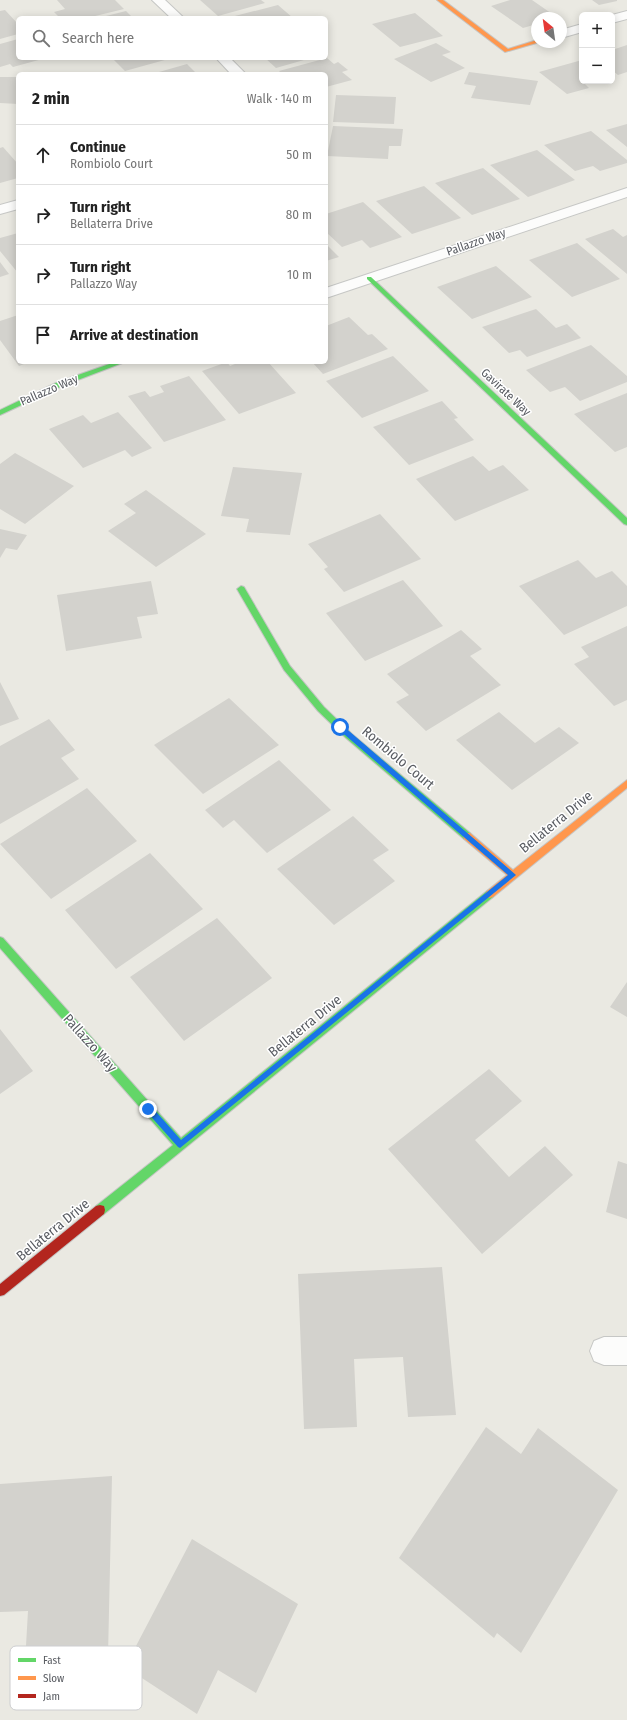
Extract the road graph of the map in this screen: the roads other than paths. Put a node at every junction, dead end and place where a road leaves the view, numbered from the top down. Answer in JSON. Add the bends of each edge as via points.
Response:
{"nodes":[{"id":1,"x":158,"y":0,"type":"edge"},
{"id":2,"x":440,"y":0,"type":"edge"},
{"id":3,"x":627,"y":15,"type":"edge"},
{"id":4,"x":176,"y":16,"type":"edge"},
{"id":5,"x":615,"y":18,"type":"edge"},
{"id":6,"x":579,"y":29,"type":"edge"},
{"id":7,"x":567,"y":32,"type":"edge"},
{"id":8,"x":531,"y":44,"type":"edge"},
{"id":9,"x":224,"y":60,"type":"edge"},
{"id":10,"x":237,"y":72,"type":"edge"},
{"id":11,"x":627,"y":192,"type":"edge"},
{"id":12,"x":16,"y":205,"type":"edge"},
{"id":13,"x":0,"y":210,"type":"edge"},
{"id":14,"x":369,"y":278,"type":"junction"},
{"id":15,"x":328,"y":292,"type":"edge"},
{"id":16,"x":116,"y":364,"type":"edge"},
{"id":17,"x":0,"y":413,"type":"edge"},
{"id":18,"x":627,"y":522,"type":"edge"},
{"id":19,"x":241,"y":589,"type":"dead end"},
{"id":20,"x":627,"y":783,"type":"edge"},
{"id":21,"x":513,"y":875,"type":"junction"},
{"id":22,"x":0,"y":941,"type":"edge"},
{"id":23,"x":180,"y":1145,"type":"junction"},
{"id":24,"x":0,"y":1291,"type":"edge"}],
"edges":[{"from":1,"to":4,"type":"street"},
{"from":2,"to":8,"type":"street","via":[[507,51]]},
{"from":3,"to":5,"type":"street"},
{"from":6,"to":7,"type":"street"},
{"from":9,"to":10,"type":"street"},
{"from":11,"to":14,"type":"street","name":"Pallazzo Way"},
{"from":12,"to":13,"type":"street"},
{"from":14,"to":15,"type":"street","name":"Pallazzo Way"},
{"from":14,"to":18,"type":"street","name":"Gavirate Way"},
{"from":16,"to":17,"type":"street","name":"Pallazzo Way","via":[[69,380]]},
{"from":19,"to":21,"type":"street","name":"Rombiolo Court","via":[[287,668],[321,709],[349,736]]},
{"from":20,"to":21,"type":"street","name":"Bellaterra Drive"},
{"from":21,"to":23,"type":"street","name":"Bellaterra Drive"},
{"from":22,"to":23,"type":"street","name":"Pallazzo Way"},
{"from":23,"to":24,"type":"street","name":"Bellaterra Drive"}]}
